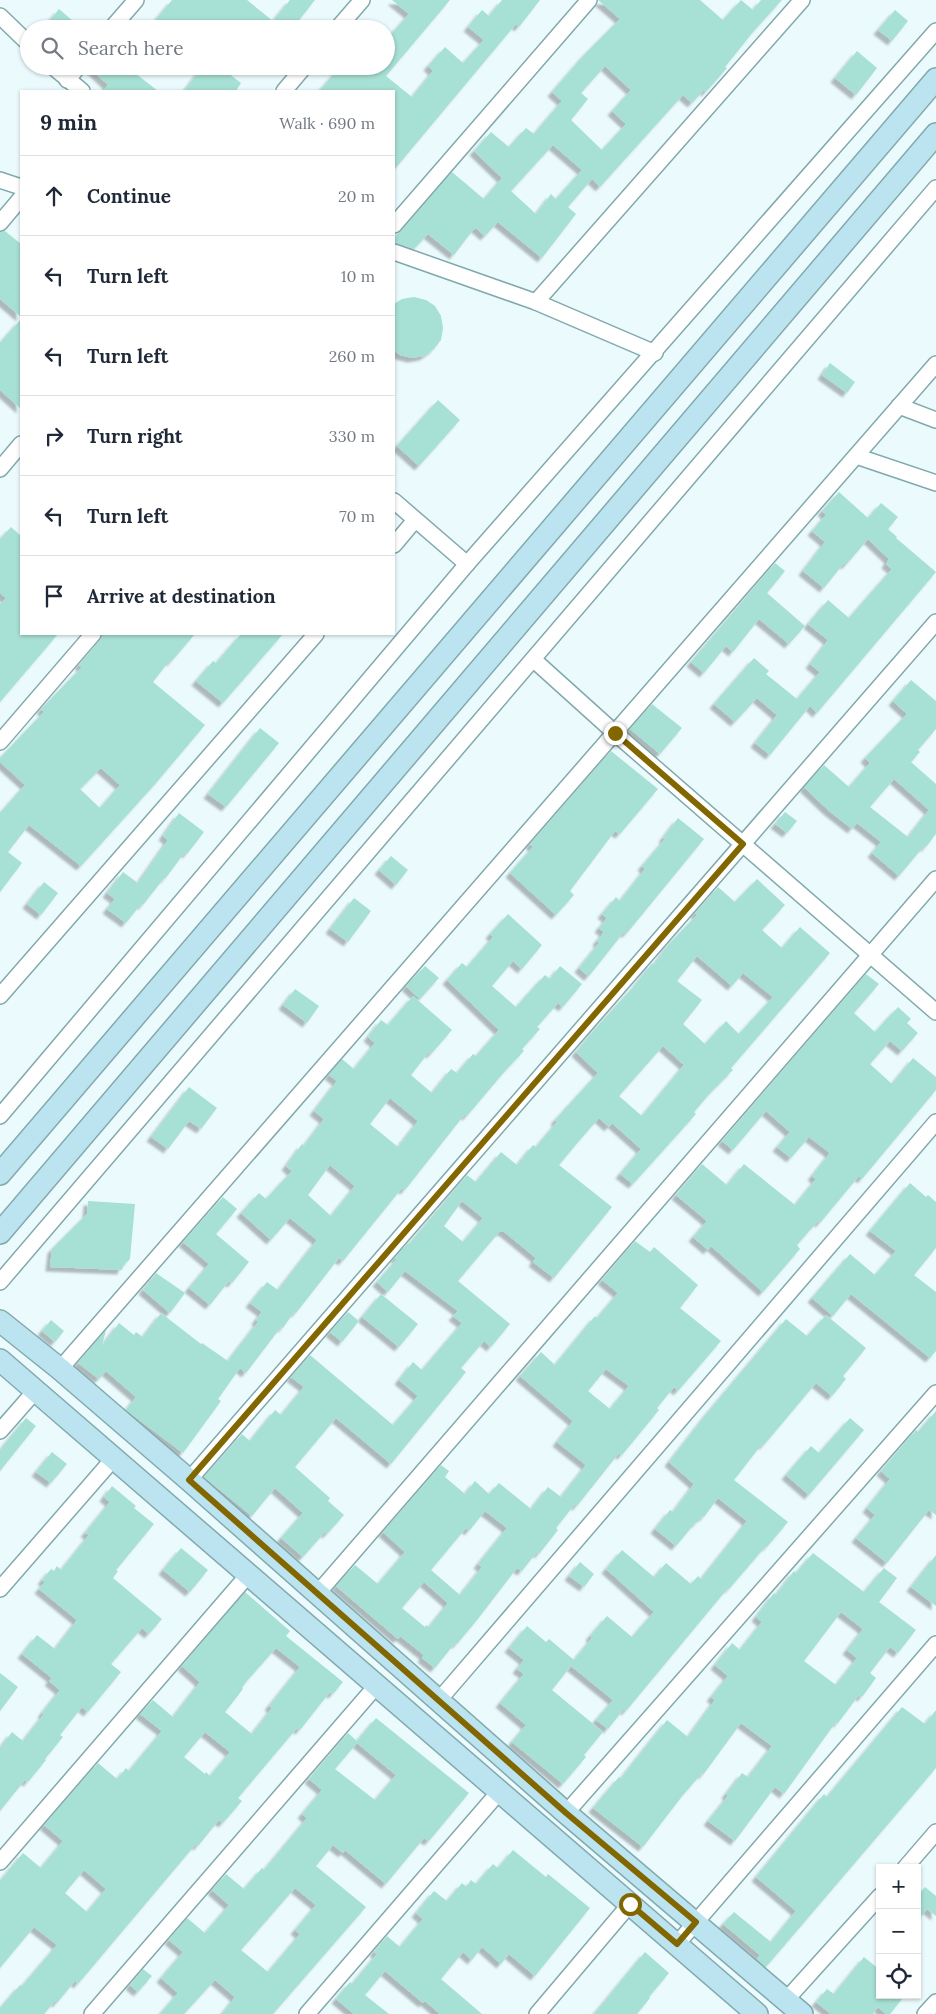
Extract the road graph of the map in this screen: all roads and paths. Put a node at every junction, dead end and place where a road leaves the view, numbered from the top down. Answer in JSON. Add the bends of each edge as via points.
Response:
{"nodes":[{"id":1,"x":136,"y":0,"type":"edge"},
{"id":2,"x":362,"y":0,"type":"edge"},
{"id":3,"x":589,"y":0,"type":"edge"},
{"id":4,"x":802,"y":0,"type":"edge"},
{"id":5,"x":0,"y":16,"type":"edge"},
{"id":6,"x":119,"y":20,"type":"edge"},
{"id":7,"x":345,"y":20,"type":"edge"},
{"id":8,"x":936,"y":31,"type":"edge"},
{"id":9,"x":20,"y":35,"type":"edge"},
{"id":10,"x":62,"y":75,"type":"edge"},
{"id":11,"x":71,"y":75,"type":"edge"},
{"id":12,"x":297,"y":75,"type":"edge"},
{"id":13,"x":936,"y":79,"type":"edge"},
{"id":14,"x":67,"y":80,"type":"junction"},
{"id":15,"x":81,"y":90,"type":"edge"},
{"id":16,"x":285,"y":90,"type":"edge"},
{"id":17,"x":936,"y":134,"type":"edge"},
{"id":18,"x":0,"y":180,"type":"edge"},
{"id":19,"x":20,"y":187,"type":"edge"},
{"id":20,"x":936,"y":188,"type":"edge"},
{"id":21,"x":20,"y":199,"type":"edge"},
{"id":22,"x":0,"y":223,"type":"edge"},
{"id":23,"x":395,"y":224,"type":"edge"},
{"id":24,"x":395,"y":252,"type":"edge"},
{"id":25,"x":536,"y":302,"type":"junction"},
{"id":26,"x":655,"y":353,"type":"junction"},
{"id":27,"x":936,"y":364,"type":"edge"},
{"id":28,"x":899,"y":406,"type":"junction"},
{"id":29,"x":936,"y":420,"type":"edge"},
{"id":30,"x":20,"y":445,"type":"edge"},
{"id":31,"x":856,"y":456,"type":"junction"},
{"id":32,"x":0,"y":469,"type":"edge"},
{"id":33,"x":936,"y":482,"type":"edge"},
{"id":34,"x":395,"y":503,"type":"edge"},
{"id":35,"x":415,"y":520,"type":"junction"},
{"id":36,"x":395,"y":544,"type":"edge"},
{"id":37,"x":467,"y":564,"type":"junction"},
{"id":38,"x":936,"y":622,"type":"edge"},
{"id":39,"x":92,"y":635,"type":"edge"},
{"id":40,"x":315,"y":635,"type":"edge"},
{"id":41,"x":534,"y":660,"type":"junction"},
{"id":42,"x":615,"y":733,"type":"junction"},
{"id":43,"x":0,"y":742,"type":"edge"},
{"id":44,"x":743,"y":844,"type":"junction"},
{"id":45,"x":936,"y":879,"type":"edge"},
{"id":46,"x":870,"y":955,"type":"junction"},
{"id":47,"x":0,"y":996,"type":"edge"},
{"id":48,"x":936,"y":1012,"type":"edge"},
{"id":49,"x":0,"y":1116,"type":"edge"},
{"id":50,"x":936,"y":1122,"type":"edge"},
{"id":51,"x":0,"y":1174,"type":"edge"},
{"id":52,"x":0,"y":1233,"type":"edge"},
{"id":53,"x":0,"y":1282,"type":"edge"},
{"id":54,"x":0,"y":1321,"type":"edge"},
{"id":55,"x":0,"y":1360,"type":"edge"},
{"id":56,"x":60,"y":1369,"type":"junction"},
{"id":57,"x":36,"y":1390,"type":"junction"},
{"id":58,"x":936,"y":1393,"type":"edge"},
{"id":59,"x":0,"y":1431,"type":"edge"},
{"id":60,"x":114,"y":1458,"type":"junction"},
{"id":61,"x":189,"y":1480,"type":"junction"},
{"id":62,"x":248,"y":1575,"type":"junction"},
{"id":63,"x":0,"y":1589,"type":"edge"},
{"id":64,"x":317,"y":1594,"type":"junction"},
{"id":65,"x":936,"y":1644,"type":"edge"},
{"id":66,"x":377,"y":1685,"type":"junction"},
{"id":67,"x":439,"y":1700,"type":"junction"},
{"id":68,"x":499,"y":1792,"type":"junction"},
{"id":69,"x":566,"y":1813,"type":"junction"},
{"id":70,"x":936,"y":1832,"type":"edge"},
{"id":71,"x":0,"y":1862,"type":"edge"},
{"id":72,"x":908,"y":1864,"type":"edge"},
{"id":73,"x":876,"y":1900,"type":"edge"},
{"id":74,"x":630,"y":1904,"type":"junction"},
{"id":75,"x":696,"y":1922,"type":"junction"},
{"id":76,"x":677,"y":1944,"type":"junction"},
{"id":77,"x":786,"y":2000,"type":"junction"},
{"id":78,"x":936,"y":2002,"type":"edge"},
{"id":79,"x":92,"y":2014,"type":"edge"},
{"id":80,"x":307,"y":2014,"type":"edge"},
{"id":81,"x":538,"y":2014,"type":"edge"},
{"id":82,"x":757,"y":2014,"type":"edge"},
{"id":83,"x":802,"y":2014,"type":"edge"},
{"id":84,"x":925,"y":2014,"type":"edge"}],
"edges":[{"from":1,"to":6,"type":"street"},
{"from":2,"to":7,"type":"street"},
{"from":3,"to":23,"type":"street"},
{"from":4,"to":25,"type":"street"},
{"from":5,"to":9,"type":"street"},
{"from":8,"to":26,"type":"street"},
{"from":10,"to":14,"type":"street"},
{"from":11,"to":14,"type":"street"},
{"from":12,"to":16,"type":"street"},
{"from":13,"to":51,"type":"main road"},
{"from":14,"to":15,"type":"street"},
{"from":17,"to":52,"type":"main road"},
{"from":18,"to":19,"type":"street"},
{"from":20,"to":41,"type":"street"},
{"from":21,"to":22,"type":"street"},
{"from":24,"to":25,"type":"street"},
{"from":25,"to":26,"type":"street"},
{"from":26,"to":37,"type":"street"},
{"from":27,"to":28,"type":"street"},
{"from":28,"to":29,"type":"street"},
{"from":28,"to":31,"type":"street"},
{"from":30,"to":32,"type":"street"},
{"from":31,"to":33,"type":"street"},
{"from":31,"to":42,"type":"street"},
{"from":34,"to":35,"type":"street"},
{"from":35,"to":36,"type":"street"},
{"from":35,"to":37,"type":"street"},
{"from":37,"to":49,"type":"street"},
{"from":38,"to":44,"type":"street"},
{"from":39,"to":43,"type":"street"},
{"from":40,"to":47,"type":"street"},
{"from":41,"to":42,"type":"street"},
{"from":41,"to":53,"type":"street"},
{"from":42,"to":44,"type":"street"},
{"from":42,"to":56,"type":"street"},
{"from":44,"to":46,"type":"street"},
{"from":44,"to":61,"type":"street"},
{"from":45,"to":46,"type":"street"},
{"from":46,"to":48,"type":"street"},
{"from":46,"to":64,"type":"street"},
{"from":50,"to":67,"type":"street"},
{"from":54,"to":56,"type":"main road"},
{"from":55,"to":57,"type":"main road"},
{"from":56,"to":61,"type":"main road"},
{"from":57,"to":59,"type":"street"},
{"from":57,"to":60,"type":"main road"},
{"from":58,"to":69,"type":"street"},
{"from":60,"to":62,"type":"main road"},
{"from":60,"to":63,"type":"street"},
{"from":61,"to":64,"type":"main road"},
{"from":62,"to":66,"type":"main road"},
{"from":62,"to":71,"type":"street"},
{"from":64,"to":67,"type":"main road"},
{"from":65,"to":75,"type":"street"},
{"from":66,"to":68,"type":"main road"},
{"from":66,"to":79,"type":"street"},
{"from":67,"to":69,"type":"main road"},
{"from":68,"to":74,"type":"main road"},
{"from":68,"to":80,"type":"street"},
{"from":69,"to":75,"type":"main road"},
{"from":70,"to":72,"type":"street"},
{"from":73,"to":77,"type":"street"},
{"from":74,"to":76,"type":"main road"},
{"from":74,"to":81,"type":"street"},
{"from":75,"to":76,"type":"street"},
{"from":75,"to":77,"type":"main road"},
{"from":76,"to":82,"type":"main road"},
{"from":77,"to":83,"type":"main road"},
{"from":78,"to":84,"type":"street"}]}
